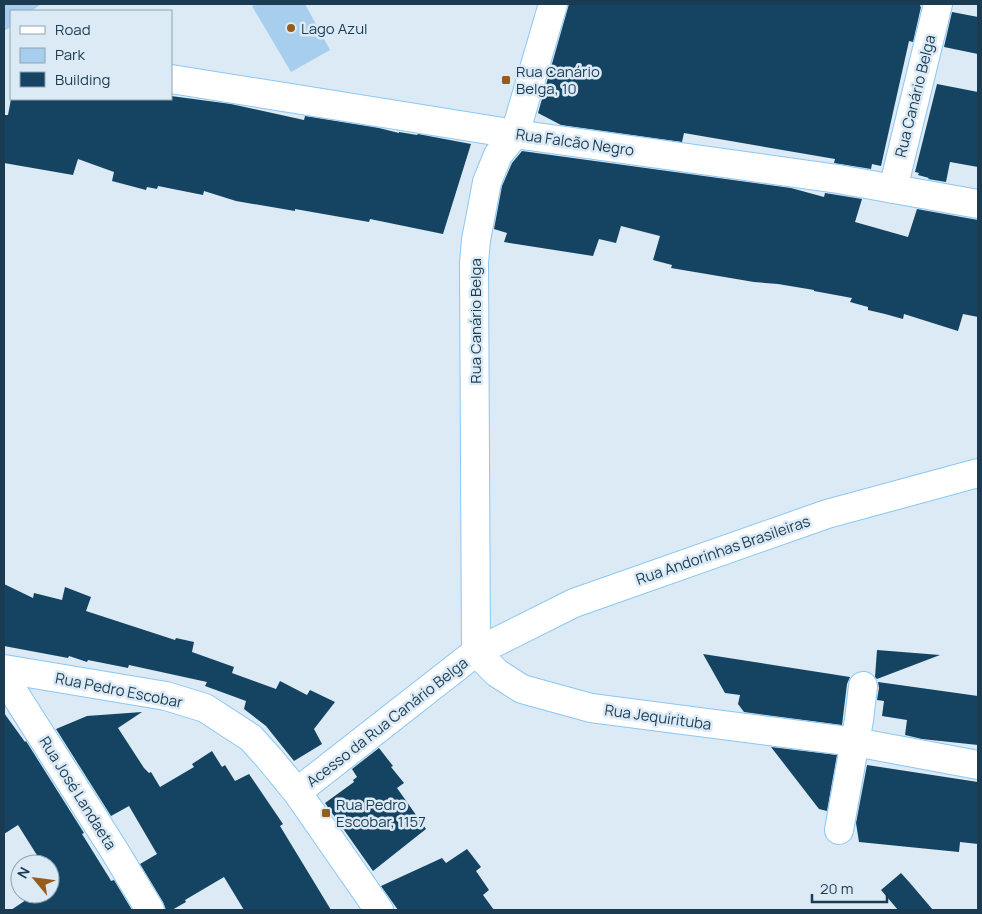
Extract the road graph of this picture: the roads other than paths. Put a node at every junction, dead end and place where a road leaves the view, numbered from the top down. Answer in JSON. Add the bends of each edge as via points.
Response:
{"nodes":[{"id":1,"x":553,"y":4,"type":"edge"},
{"id":2,"x":938,"y":4,"type":"edge"},
{"id":3,"x":172,"y":79,"type":"edge"},
{"id":4,"x":515,"y":134,"type":"junction"},
{"id":5,"x":893,"y":189,"type":"junction"},
{"id":6,"x":978,"y":204,"type":"edge"},
{"id":7,"x":978,"y":473,"type":"edge"},
{"id":8,"x":476,"y":652,"type":"junction"},
{"id":9,"x":4,"y":669,"type":"edge"},
{"id":10,"x":4,"y":677,"type":"edge"},
{"id":11,"x":863,"y":686,"type":"dead end"},
{"id":12,"x":855,"y":742,"type":"junction"},
{"id":13,"x":978,"y":765,"type":"edge"},
{"id":14,"x":297,"y":792,"type":"junction"},
{"id":15,"x":840,"y":830,"type":"dead end"},
{"id":16,"x":150,"y":910,"type":"edge"},
{"id":17,"x":379,"y":910,"type":"edge"}],
"edges":[{"from":1,"to":4,"type":"street","name":"Rua Canário Belga"},
{"from":2,"to":5,"type":"street","name":"Rua Canário Belga"},
{"from":3,"to":4,"type":"street","name":"Rua Falcão Negro"},
{"from":4,"to":5,"type":"street","name":"Rua Falcão Negro"},
{"from":4,"to":8,"type":"street","name":"Rua Canário Belga","via":[[498,155],[487,182],[474,263]]},
{"from":5,"to":6,"type":"street","name":"Rua Falcão Negro"},
{"from":7,"to":8,"type":"street","name":"Rua Andorinhas Brasileiras","via":[[827,514],[574,603]]},
{"from":8,"to":12,"type":"street","name":"Rua Jequirituba","via":[[497,673],[522,688],[591,708]]},
{"from":8,"to":14,"type":"street","name":"Acesso da Rua Canário Belga"},
{"from":9,"to":14,"type":"street","name":"Rua Pedro Escobar","via":[[166,696],[205,708],[251,738]]},
{"from":10,"to":16,"type":"street","name":"Rua José Landaeta"},
{"from":11,"to":12,"type":"street"},
{"from":12,"to":13,"type":"street","name":"Rua Jequirituba"},
{"from":12,"to":15,"type":"street"},
{"from":14,"to":17,"type":"street","name":"Rua Pedro Escobar"}]}
